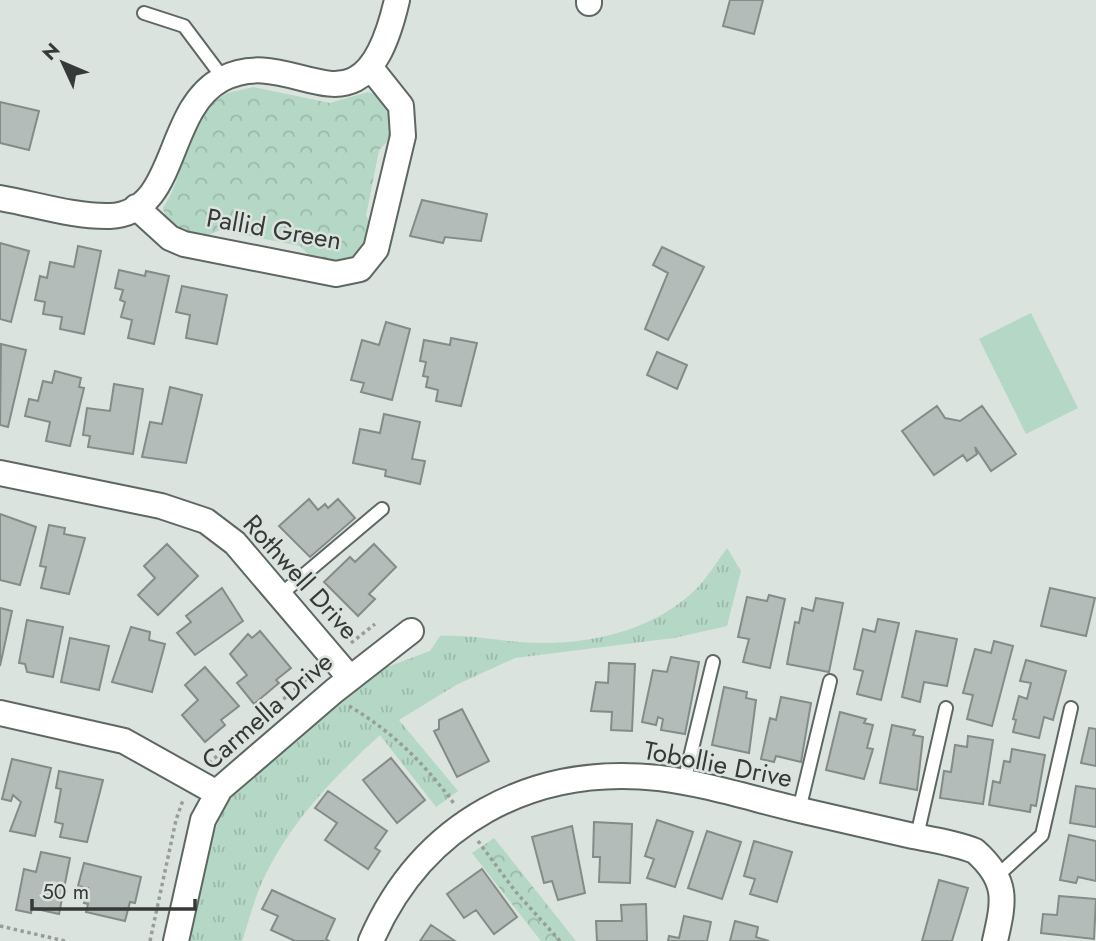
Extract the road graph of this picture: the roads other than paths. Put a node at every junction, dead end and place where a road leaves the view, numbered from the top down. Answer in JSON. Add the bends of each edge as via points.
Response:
{"nodes":[{"id":1,"x":397,"y":0,"type":"edge"},
{"id":2,"x":144,"y":13,"type":"dead end"},
{"id":3,"x":370,"y":67,"type":"junction"},
{"id":4,"x":223,"y":78,"type":"junction"},
{"id":5,"x":0,"y":198,"type":"edge"},
{"id":6,"x":136,"y":207,"type":"junction"},
{"id":7,"x":0,"y":473,"type":"edge"},
{"id":8,"x":382,"y":509,"type":"dead end"},
{"id":9,"x":280,"y":595,"type":"junction"},
{"id":10,"x":411,"y":631,"type":"dead end"},
{"id":11,"x":713,"y":662,"type":"dead end"},
{"id":12,"x":830,"y":681,"type":"dead end"},
{"id":13,"x":342,"y":685,"type":"junction"},
{"id":14,"x":946,"y":708,"type":"dead end"},
{"id":15,"x":1071,"y":708,"type":"dead end"},
{"id":16,"x":0,"y":713,"type":"edge"},
{"id":17,"x":684,"y":782,"type":"junction"},
{"id":18,"x":217,"y":793,"type":"junction"},
{"id":19,"x":799,"y":810,"type":"junction"},
{"id":20,"x":917,"y":836,"type":"junction"},
{"id":21,"x":997,"y":876,"type":"junction"},
{"id":22,"x":176,"y":941,"type":"edge"},
{"id":23,"x":370,"y":941,"type":"edge"},
{"id":24,"x":995,"y":941,"type":"edge"}],
"edges":[{"from":1,"to":3,"type":"street","via":[[390,33]]},
{"from":2,"to":4,"type":"lane","via":[[184,26]]},
{"from":3,"to":4,"type":"street","via":[[333,85],[255,71]]},
{"from":3,"to":6,"type":"street","name":"Pallid Green","via":[[395,94],[404,128],[376,249],[360,269],[336,274],[184,244],[170,238]]},
{"from":4,"to":6,"type":"street","via":[[185,116],[158,187]]},
{"from":5,"to":6,"type":"street","via":[[111,216]]},
{"from":7,"to":9,"type":"street","name":"Rothwell Drive","via":[[192,514],[236,543]]},
{"from":8,"to":9,"type":"lane"},
{"from":9,"to":13,"type":"street","name":"Rothwell Drive"},
{"from":10,"to":13,"type":"street","name":"Carmella Drive"},
{"from":11,"to":17,"type":"lane"},
{"from":12,"to":19,"type":"lane"},
{"from":13,"to":18,"type":"street","name":"Carmella Drive"},
{"from":14,"to":20,"type":"lane"},
{"from":15,"to":21,"type":"lane","via":[[1042,835]]},
{"from":16,"to":18,"type":"street","via":[[124,741]]},
{"from":17,"to":19,"type":"street","name":"Tobollie Drive"},
{"from":17,"to":23,"type":"street","name":"Tobollie Drive","via":[[626,776],[568,780],[515,796],[466,821],[413,871]]},
{"from":18,"to":22,"type":"street","name":"Carmella Drive","via":[[200,830]]},
{"from":19,"to":20,"type":"street","name":"Tobollie Drive"},
{"from":20,"to":21,"type":"street","name":"Tobollie Drive","via":[[975,851]]},
{"from":21,"to":24,"type":"street","via":[[1003,906]]}]}
